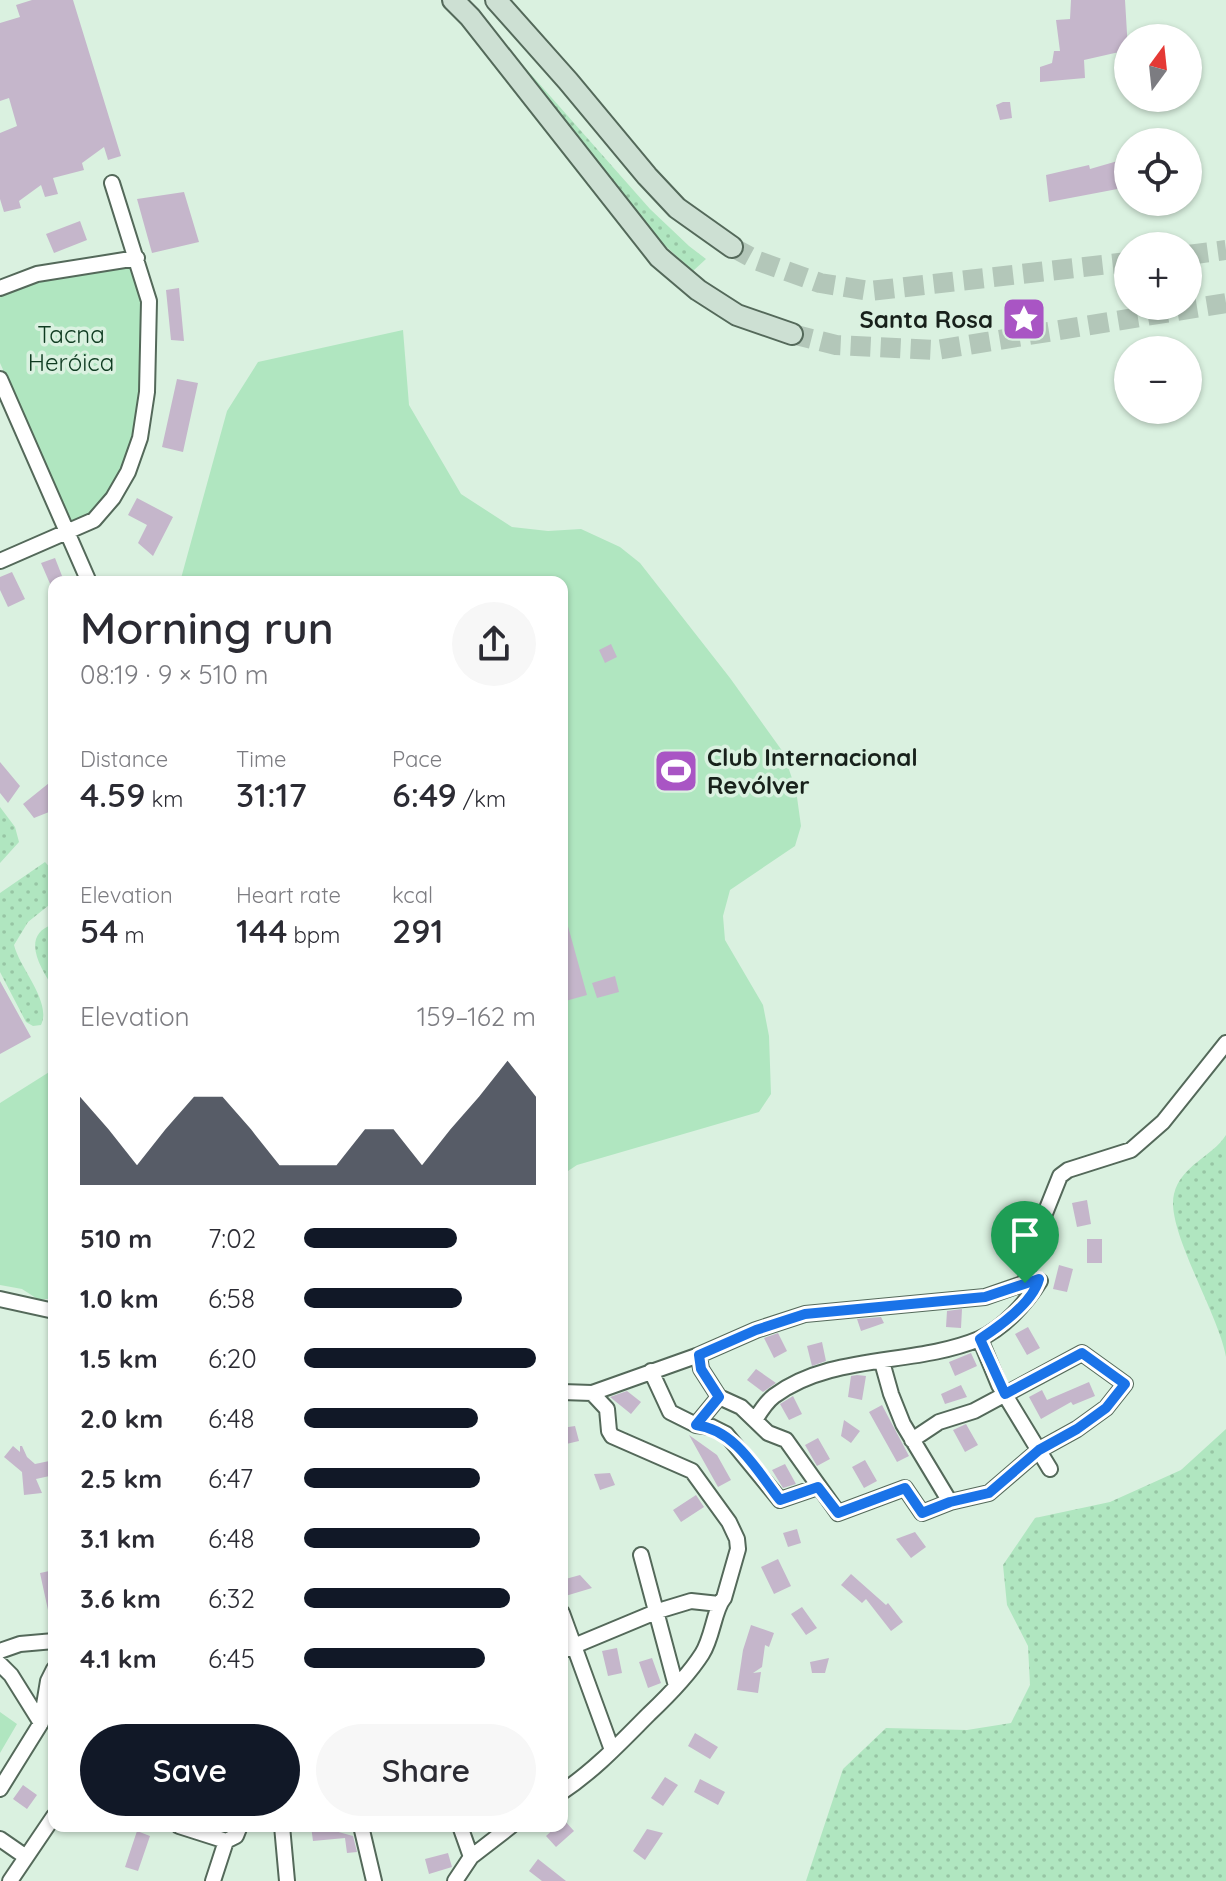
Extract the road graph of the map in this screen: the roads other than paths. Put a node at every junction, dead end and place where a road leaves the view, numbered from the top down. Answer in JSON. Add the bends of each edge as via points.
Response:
{"nodes":[{"id":1,"x":453,"y":0,"type":"edge"},
{"id":2,"x":496,"y":0,"type":"edge"},
{"id":3,"x":112,"y":183,"type":"dead end"},
{"id":4,"x":732,"y":247,"type":"tunnel mouth"},
{"id":5,"x":137,"y":258,"type":"junction"},
{"id":6,"x":0,"y":288,"type":"edge"},
{"id":7,"x":792,"y":334,"type":"tunnel mouth"},
{"id":8,"x":0,"y":379,"type":"edge"},
{"id":9,"x":66,"y":530,"type":"junction"},
{"id":10,"x":0,"y":561,"type":"edge"},
{"id":11,"x":86,"y":576,"type":"edge"},
{"id":12,"x":1226,"y":1043,"type":"edge"},
{"id":13,"x":1025,"y":1283,"type":"junction"},
{"id":14,"x":0,"y":1299,"type":"edge"},
{"id":15,"x":48,"y":1310,"type":"edge"},
{"id":16,"x":980,"y":1339,"type":"junction"},
{"id":17,"x":699,"y":1355,"type":"junction"},
{"id":18,"x":882,"y":1362,"type":"junction"},
{"id":19,"x":651,"y":1371,"type":"junction"},
{"id":20,"x":568,"y":1392,"type":"edge"},
{"id":21,"x":592,"y":1393,"type":"junction"},
{"id":22,"x":1005,"y":1394,"type":"junction"},
{"id":23,"x":719,"y":1397,"type":"junction"},
{"id":24,"x":755,"y":1420,"type":"junction"},
{"id":25,"x":696,"y":1425,"type":"junction"},
{"id":26,"x":912,"y":1440,"type":"junction"},
{"id":27,"x":1039,"y":1450,"type":"junction"},
{"id":28,"x":1050,"y":1469,"type":"dead end"},
{"id":29,"x":818,"y":1487,"type":"junction"},
{"id":30,"x":950,"y":1502,"type":"junction"},
{"id":31,"x":641,"y":1555,"type":"dead end"},
{"id":32,"x":719,"y":1604,"type":"junction"},
{"id":33,"x":658,"y":1611,"type":"junction"},
{"id":34,"x":48,"y":1642,"type":"edge"},
{"id":35,"x":568,"y":1649,"type":"edge"},
{"id":36,"x":0,"y":1651,"type":"edge"},
{"id":37,"x":0,"y":1664,"type":"edge"},
{"id":38,"x":48,"y":1681,"type":"edge"},
{"id":39,"x":676,"y":1686,"type":"junction"},
{"id":40,"x":41,"y":1723,"type":"junction"},
{"id":41,"x":612,"y":1750,"type":"junction"},
{"id":42,"x":568,"y":1787,"type":"edge"},
{"id":43,"x":0,"y":1789,"type":"edge"},
{"id":44,"x":48,"y":1825,"type":"edge"},
{"id":45,"x":198,"y":1832,"type":"edge"},
{"id":46,"x":238,"y":1832,"type":"edge"},
{"id":47,"x":283,"y":1832,"type":"edge"},
{"id":48,"x":362,"y":1832,"type":"edge"},
{"id":49,"x":462,"y":1832,"type":"edge"},
{"id":50,"x":503,"y":1832,"type":"edge"},
{"id":51,"x":0,"y":1839,"type":"edge"},
{"id":52,"x":226,"y":1841,"type":"junction"},
{"id":53,"x":26,"y":1857,"type":"junction"},
{"id":54,"x":471,"y":1857,"type":"junction"},
{"id":55,"x":10,"y":1881,"type":"edge"},
{"id":56,"x":213,"y":1881,"type":"edge"},
{"id":57,"x":287,"y":1881,"type":"edge"},
{"id":58,"x":374,"y":1881,"type":"edge"},
{"id":59,"x":455,"y":1881,"type":"edge"}],
"edges":[{"from":1,"to":7,"type":"main road","via":[[659,257],[737,315]]},
{"from":2,"to":4,"type":"main road","via":[[677,208]]},
{"from":3,"to":5,"type":"street"},
{"from":5,"to":6,"type":"street","via":[[37,274]]},
{"from":5,"to":9,"type":"street","via":[[150,314],[140,438],[113,498],[94,520]]},
{"from":8,"to":9,"type":"street"},
{"from":9,"to":10,"type":"street"},
{"from":9,"to":11,"type":"street"},
{"from":12,"to":13,"type":"street","via":[[1163,1122],[1131,1150],[1060,1176],[1036,1236]]},
{"from":13,"to":16,"type":"street","via":[[1040,1281],[999,1327]]},
{"from":13,"to":17,"type":"street","via":[[985,1297],[805,1314]]},
{"from":14,"to":15,"type":"street"},
{"from":16,"to":18,"type":"street"},
{"from":16,"to":22,"type":"street"},
{"from":17,"to":19,"type":"street"},
{"from":17,"to":23,"type":"street","via":[[701,1369]]},
{"from":18,"to":24,"type":"street","via":[[815,1374],[772,1397]]},
{"from":18,"to":26,"type":"street"},
{"from":19,"to":21,"type":"street"},
{"from":19,"to":25,"type":"street","via":[[670,1412]]},
{"from":20,"to":21,"type":"street"},
{"from":21,"to":32,"type":"street","via":[[607,1409],[612,1436],[692,1471],[729,1522],[738,1549]]},
{"from":22,"to":26,"type":"street","via":[[939,1422]]},
{"from":22,"to":27,"type":"street"},
{"from":22,"to":27,"type":"street","via":[[1082,1353],[1125,1384],[1106,1408]]},
{"from":23,"to":24,"type":"street"},
{"from":23,"to":25,"type":"street"},
{"from":24,"to":29,"type":"street","via":[[786,1440]]},
{"from":25,"to":29,"type":"street","via":[[726,1434],[780,1500]]},
{"from":26,"to":30,"type":"street"},
{"from":27,"to":28,"type":"street"},
{"from":27,"to":30,"type":"street","via":[[989,1493]]},
{"from":29,"to":30,"type":"street","via":[[838,1513],[905,1488],[922,1513]]},
{"from":31,"to":33,"type":"street"},
{"from":32,"to":33,"type":"street","via":[[691,1601]]},
{"from":32,"to":39,"type":"street","via":[[710,1641]]},
{"from":33,"to":35,"type":"street"},
{"from":33,"to":39,"type":"street"},
{"from":34,"to":36,"type":"street"},
{"from":35,"to":41,"type":"street"},
{"from":37,"to":40,"type":"street"},
{"from":38,"to":40,"type":"street"},
{"from":39,"to":41,"type":"street"},
{"from":40,"to":43,"type":"street"},
{"from":41,"to":42,"type":"street"},
{"from":44,"to":53,"type":"street"},
{"from":45,"to":52,"type":"street"},
{"from":46,"to":52,"type":"street"},
{"from":47,"to":57,"type":"street"},
{"from":48,"to":58,"type":"street"},
{"from":49,"to":54,"type":"street"},
{"from":50,"to":54,"type":"street"},
{"from":51,"to":53,"type":"street"},
{"from":52,"to":56,"type":"street"},
{"from":53,"to":55,"type":"street"},
{"from":54,"to":59,"type":"street"}]}
